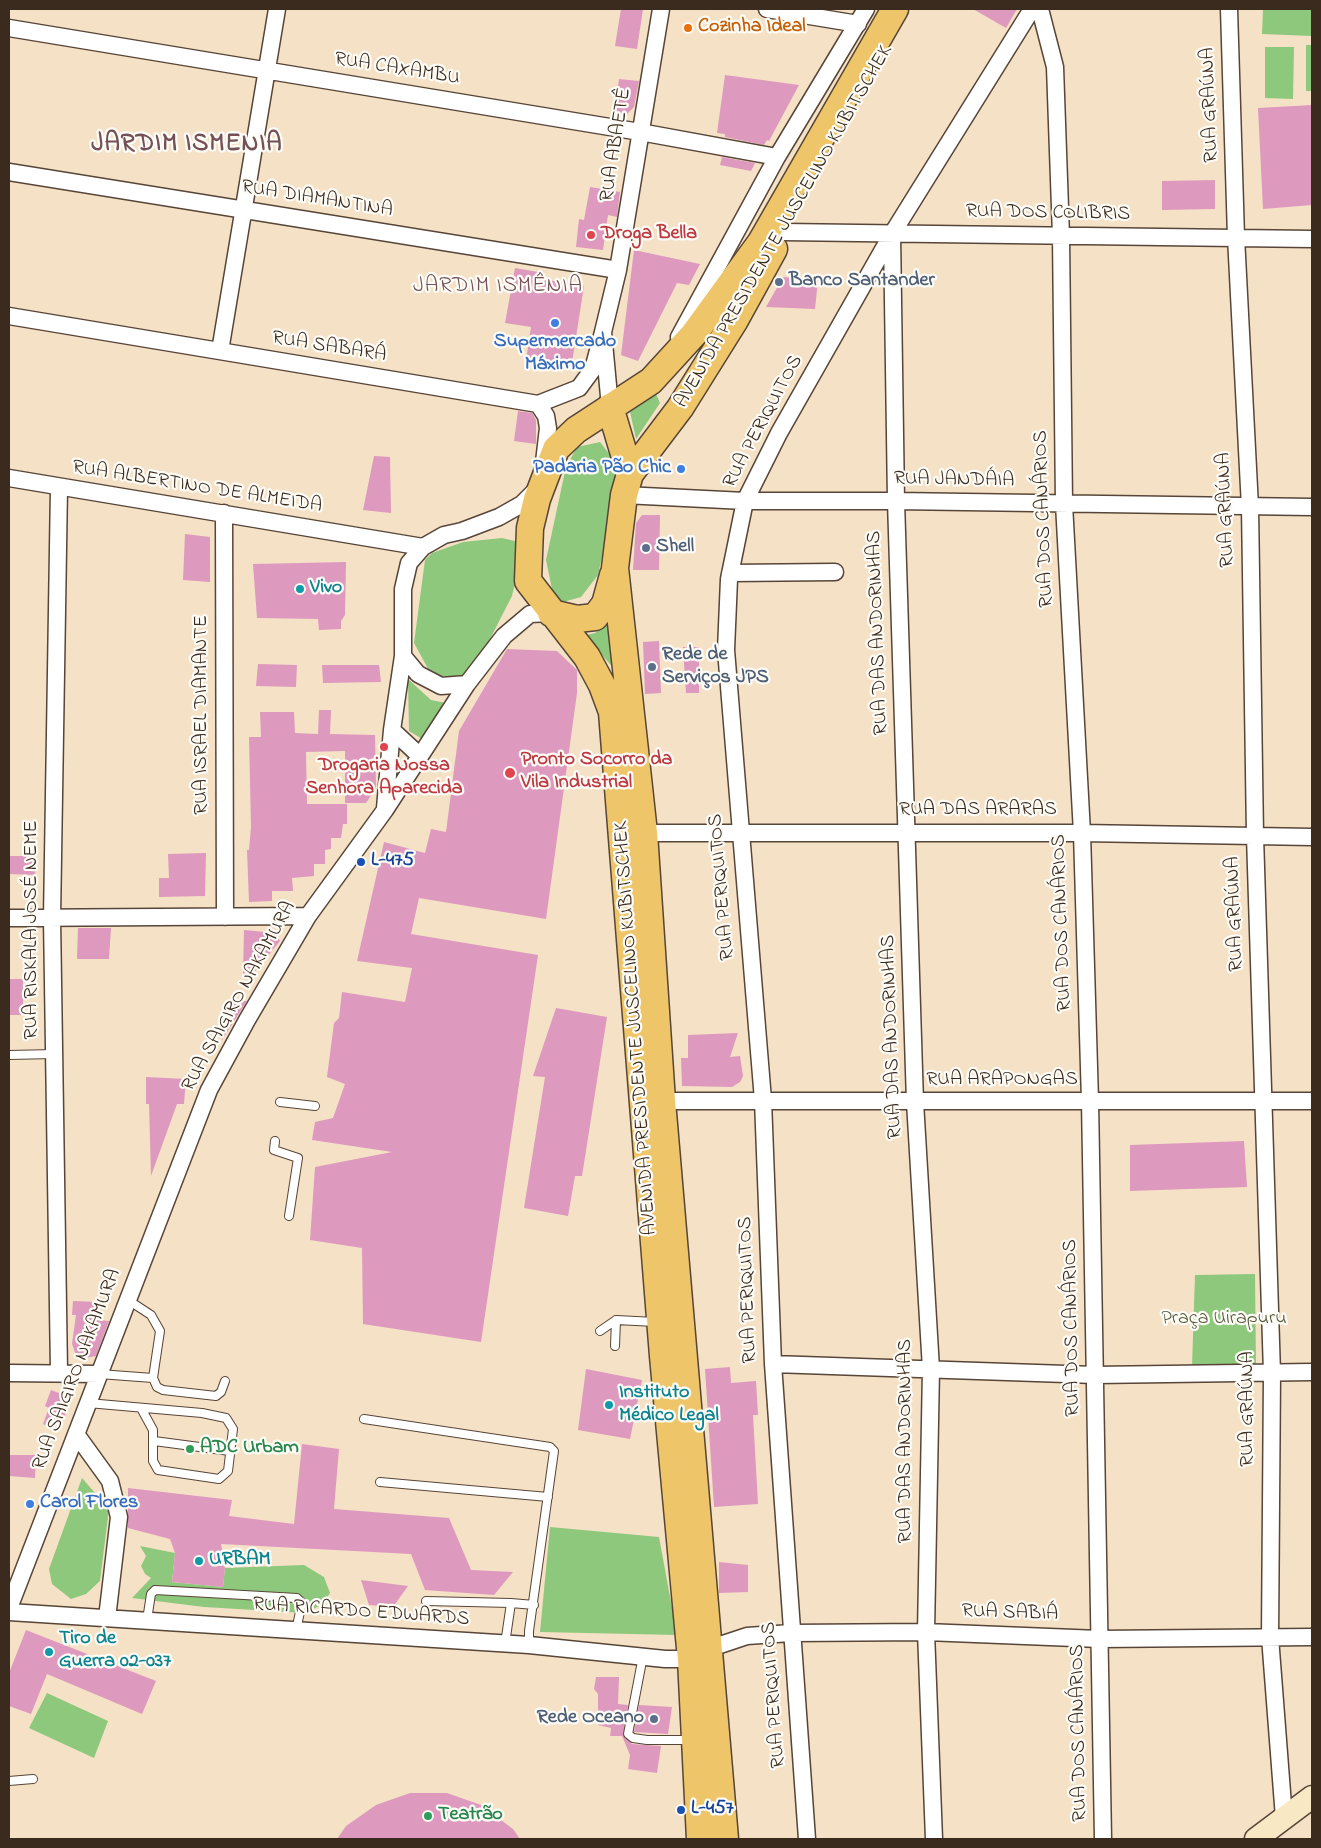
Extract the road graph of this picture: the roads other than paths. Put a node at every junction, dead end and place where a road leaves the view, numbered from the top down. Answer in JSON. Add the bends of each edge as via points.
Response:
{"nodes":[{"id":1,"x":277,"y":9,"type":"edge"},
{"id":2,"x":661,"y":9,"type":"edge"},
{"id":3,"x":767,"y":9,"type":"edge"},
{"id":4,"x":866,"y":9,"type":"edge"},
{"id":5,"x":895,"y":9,"type":"edge"},
{"id":6,"x":913,"y":9,"type":"edge"},
{"id":7,"x":1032,"y":9,"type":"edge"},
{"id":8,"x":1040,"y":9,"type":"edge"},
{"id":9,"x":1229,"y":9,"type":"edge"},
{"id":10,"x":858,"y":24,"type":"junction"},
{"id":11,"x":9,"y":28,"type":"edge"},
{"id":12,"x":266,"y":70,"type":"junction"},
{"id":13,"x":640,"y":132,"type":"junction"},
{"id":14,"x":777,"y":157,"type":"junction"},
{"id":15,"x":9,"y":172,"type":"edge"},
{"id":16,"x":244,"y":210,"type":"junction"},
{"id":17,"x":783,"y":232,"type":"junction"},
{"id":18,"x":892,"y":234,"type":"junction"},
{"id":19,"x":1060,"y":236,"type":"junction"},
{"id":20,"x":1236,"y":237,"type":"junction"},
{"id":21,"x":1312,"y":239,"type":"edge"},
{"id":22,"x":618,"y":270,"type":"junction"},
{"id":23,"x":9,"y":316,"type":"edge"},
{"id":24,"x":603,"y":332,"type":"junction"},
{"id":25,"x":220,"y":351,"type":"junction"},
{"id":26,"x":651,"y":381,"type":"junction"},
{"id":27,"x":538,"y":404,"type":"junction"},
{"id":28,"x":610,"y":407,"type":"junction"},
{"id":29,"x":9,"y":478,"type":"edge"},
{"id":30,"x":542,"y":484,"type":"junction"},
{"id":31,"x":627,"y":485,"type":"junction"},
{"id":32,"x":59,"y":487,"type":"junction"},
{"id":33,"x":896,"y":501,"type":"junction"},
{"id":34,"x":745,"y":502,"type":"junction"},
{"id":35,"x":1064,"y":504,"type":"junction"},
{"id":36,"x":1250,"y":507,"type":"junction"},
{"id":37,"x":1312,"y":507,"type":"edge"},
{"id":38,"x":224,"y":513,"type":"junction"},
{"id":39,"x":377,"y":541,"type":"junction"},
{"id":40,"x":423,"y":547,"type":"junction"},
{"id":41,"x":409,"y":563,"type":"junction"},
{"id":42,"x":614,"y":568,"type":"junction"},
{"id":43,"x":835,"y":572,"type":"dead end"},
{"id":44,"x":730,"y":573,"type":"junction"},
{"id":45,"x":552,"y":613,"type":"junction"},
{"id":46,"x":402,"y":656,"type":"junction"},
{"id":47,"x":467,"y":684,"type":"junction"},
{"id":48,"x":392,"y":730,"type":"junction"},
{"id":49,"x":420,"y":756,"type":"junction"},
{"id":50,"x":385,"y":810,"type":"junction"},
{"id":51,"x":739,"y":832,"type":"junction"},
{"id":52,"x":908,"y":832,"type":"junction"},
{"id":53,"x":644,"y":833,"type":"junction"},
{"id":54,"x":1082,"y":833,"type":"junction"},
{"id":55,"x":1255,"y":836,"type":"junction"},
{"id":56,"x":1312,"y":837,"type":"edge"},
{"id":57,"x":308,"y":916,"type":"junction"},
{"id":58,"x":225,"y":917,"type":"junction"},
{"id":59,"x":9,"y":918,"type":"edge"},
{"id":60,"x":52,"y":918,"type":"junction"},
{"id":61,"x":9,"y":1054,"type":"edge"},
{"id":62,"x":54,"y":1054,"type":"junction"},
{"id":63,"x":763,"y":1100,"type":"junction"},
{"id":64,"x":662,"y":1101,"type":"junction"},
{"id":65,"x":1090,"y":1101,"type":"junction"},
{"id":66,"x":1264,"y":1101,"type":"junction"},
{"id":67,"x":1312,"y":1101,"type":"edge"},
{"id":68,"x":280,"y":1102,"type":"dead end"},
{"id":69,"x":915,"y":1102,"type":"junction"},
{"id":70,"x":315,"y":1106,"type":"dead end"},
{"id":71,"x":275,"y":1141,"type":"dead end"},
{"id":72,"x":289,"y":1216,"type":"dead end"},
{"id":73,"x":128,"y":1300,"type":"junction"},
{"id":74,"x":616,"y":1320,"type":"junction"},
{"id":75,"x":660,"y":1322,"type":"junction"},
{"id":76,"x":600,"y":1331,"type":"dead end"},
{"id":77,"x":615,"y":1346,"type":"dead end"},
{"id":78,"x":773,"y":1364,"type":"junction"},
{"id":79,"x":931,"y":1369,"type":"junction"},
{"id":80,"x":59,"y":1372,"type":"junction"},
{"id":81,"x":1312,"y":1372,"type":"edge"},
{"id":82,"x":9,"y":1373,"type":"edge"},
{"id":83,"x":1272,"y":1373,"type":"junction"},
{"id":84,"x":99,"y":1374,"type":"junction"},
{"id":85,"x":1095,"y":1375,"type":"junction"},
{"id":86,"x":153,"y":1378,"type":"junction"},
{"id":87,"x":225,"y":1381,"type":"dead end"},
{"id":88,"x":88,"y":1403,"type":"junction"},
{"id":89,"x":141,"y":1408,"type":"junction"},
{"id":90,"x":364,"y":1419,"type":"dead end"},
{"id":91,"x":76,"y":1434,"type":"junction"},
{"id":92,"x":154,"y":1441,"type":"junction"},
{"id":93,"x":230,"y":1451,"type":"junction"},
{"id":94,"x":380,"y":1482,"type":"dead end"},
{"id":95,"x":548,"y":1497,"type":"junction"},
{"id":96,"x":426,"y":1601,"type":"dead end"},
{"id":97,"x":511,"y":1603,"type":"junction"},
{"id":98,"x":534,"y":1605,"type":"junction"},
{"id":99,"x":9,"y":1608,"type":"edge"},
{"id":100,"x":9,"y":1612,"type":"edge"},
{"id":101,"x":107,"y":1618,"type":"junction"},
{"id":102,"x":147,"y":1620,"type":"junction"},
{"id":103,"x":296,"y":1630,"type":"junction"},
{"id":104,"x":926,"y":1632,"type":"junction"},
{"id":105,"x":791,"y":1633,"type":"junction"},
{"id":106,"x":1312,"y":1636,"type":"edge"},
{"id":107,"x":1270,"y":1637,"type":"junction"},
{"id":108,"x":1099,"y":1638,"type":"junction"},
{"id":109,"x":505,"y":1644,"type":"junction"},
{"id":110,"x":529,"y":1645,"type":"junction"},
{"id":111,"x":699,"y":1654,"type":"junction"},
{"id":112,"x":643,"y":1656,"type":"junction"},
{"id":113,"x":695,"y":1740,"type":"junction"},
{"id":114,"x":33,"y":1779,"type":"dead end"},
{"id":115,"x":9,"y":1781,"type":"edge"},
{"id":116,"x":1312,"y":1797,"type":"edge"},
{"id":117,"x":1284,"y":1818,"type":"junction"},
{"id":118,"x":700,"y":1839,"type":"edge"},
{"id":119,"x":725,"y":1839,"type":"edge"},
{"id":120,"x":807,"y":1839,"type":"edge"},
{"id":121,"x":934,"y":1839,"type":"edge"},
{"id":122,"x":1103,"y":1839,"type":"edge"},
{"id":123,"x":1256,"y":1839,"type":"edge"}],
"edges":[{"from":1,"to":12,"type":"street"},
{"from":2,"to":13,"type":"street","name":"RUA ABAETÊ"},
{"from":3,"to":10,"type":"street"},
{"from":4,"to":10,"type":"street"},
{"from":5,"to":26,"type":"main road","name":"AVENIDA PRESIDENTE JUSCELINO KUBITSCHEK","via":[[761,242],[694,334]]},
{"from":6,"to":17,"type":"main road","name":"AVENIDA PRESIDENTE JUSCELINO KUBITSCHEK"},
{"from":7,"to":18,"type":"street","name":"RUA PERIQUITOS"},
{"from":8,"to":19,"type":"street","name":"RUA DOS CANÁRIOS","via":[[1055,68]]},
{"from":9,"to":20,"type":"street","name":"RUA GRAÚNA"},
{"from":10,"to":14,"type":"street"},
{"from":11,"to":12,"type":"street","name":"RUA CAXAMBU"},
{"from":12,"to":13,"type":"street","name":"RUA CAXAMBU"},
{"from":12,"to":16,"type":"street"},
{"from":13,"to":14,"type":"street","name":"RUA CAXAMBU"},
{"from":13,"to":22,"type":"street","name":"RUA ABAETÊ"},
{"from":14,"to":26,"type":"street","via":[[679,337]]},
{"from":15,"to":16,"type":"street","name":"RUA DIAMANTINA"},
{"from":16,"to":22,"type":"street","name":"RUA DIAMANTINA"},
{"from":16,"to":25,"type":"street"},
{"from":17,"to":18,"type":"street","name":"RUA DOS COLIBRIS"},
{"from":17,"to":31,"type":"main road","name":"AVENIDA PRESIDENTE JUSCELINO KUBITSCHEK","via":[[735,320]]},
{"from":18,"to":19,"type":"street","name":"RUA DOS COLIBRIS"},
{"from":18,"to":33,"type":"street","name":"RUA DAS ANDORINHAS"},
{"from":18,"to":34,"type":"street","name":"RUA PERIQUITOS","via":[[779,433]]},
{"from":19,"to":20,"type":"street","name":"RUA DOS COLIBRIS"},
{"from":19,"to":35,"type":"street","name":"RUA DOS CANÁRIOS"},
{"from":20,"to":21,"type":"street","name":"RUA DOS COLIBRIS"},
{"from":20,"to":36,"type":"street","name":"RUA GRAÚNA"},
{"from":22,"to":24,"type":"street","name":"RUA ABAETÊ"},
{"from":23,"to":25,"type":"street","name":"RUA SABARÁ"},
{"from":24,"to":27,"type":"street","via":[[593,369],[579,388]]},
{"from":24,"to":28,"type":"street","name":"RUA ABAETÊ"},
{"from":25,"to":27,"type":"street","name":"RUA SABARÁ"},
{"from":26,"to":28,"type":"main road","name":"AVENIDA PRESIDENTE JUSCELINO KUBITSCHEK"},
{"from":27,"to":30,"type":"street","via":[[546,416],[548,428]]},
{"from":28,"to":30,"type":"main road","name":"AVENIDA PRESIDENTE JUSCELINO KUBITSCHEK","via":[[576,430],[556,449]]},
{"from":28,"to":31,"type":"main road"},
{"from":29,"to":32,"type":"street","name":"RUA ALBERTINO DE ALMEIDA"},
{"from":30,"to":40,"type":"street","via":[[515,509],[444,535]]},
{"from":30,"to":45,"type":"main road","name":"AVENIDA PRESIDENTE JUSCELINO KUBITSCHEK","via":[[530,528],[528,581]]},
{"from":31,"to":34,"type":"street","name":"RUA JANDÁIA"},
{"from":31,"to":42,"type":"main road","name":"AVENIDA PRESIDENTE JUSCELINO KUBITSCHEK"},
{"from":32,"to":38,"type":"street","name":"RUA ALBERTINO DE ALMEIDA"},
{"from":32,"to":60,"type":"street","name":"RUA RISKALA JOSÉ NEME"},
{"from":33,"to":34,"type":"street","name":"RUA JANDÁIA"},
{"from":33,"to":35,"type":"street","name":"RUA JANDÁIA"},
{"from":33,"to":52,"type":"street","name":"RUA DAS ANDORINHAS"},
{"from":34,"to":44,"type":"street","name":"RUA PERIQUITOS"},
{"from":35,"to":36,"type":"street","name":"RUA JANDÁIA"},
{"from":35,"to":54,"type":"street","name":"RUA DOS CANÁRIOS"},
{"from":36,"to":37,"type":"street","name":"RUA JANDÁIA"},
{"from":36,"to":55,"type":"street","name":"RUA GRAÚNA"},
{"from":38,"to":39,"type":"street","name":"RUA ALBERTINO DE ALMEIDA"},
{"from":38,"to":58,"type":"street","name":"RUA ISRAEL DIAMANTE"},
{"from":39,"to":40,"type":"street","name":"RUA ALBERTINO DE ALMEIDA"},
{"from":39,"to":41,"type":"street","name":"RUA ALBERTINO DE ALMEIDA"},
{"from":40,"to":41,"type":"street"},
{"from":41,"to":46,"type":"street","via":[[403,588]]},
{"from":42,"to":45,"type":"main road","via":[[605,604],[596,618],[577,619]]},
{"from":42,"to":53,"type":"main road","name":"AVENIDA PRESIDENTE JUSCELINO KUBITSCHEK"},
{"from":43,"to":44,"type":"street"},
{"from":44,"to":51,"type":"street","name":"RUA PERIQUITOS","via":[[726,650]]},
{"from":45,"to":47,"type":"street","name":"RUA SAIGIRO NAKAMURA","via":[[530,614],[504,636]]},
{"from":45,"to":75,"type":"main road","name":"AVENIDA PRESIDENTE JUSCELINO KUBITSCHEK","via":[[587,657],[612,712]]},
{"from":46,"to":47,"type":"street","via":[[418,674],[441,686]]},
{"from":46,"to":48,"type":"street"},
{"from":47,"to":49,"type":"street","name":"RUA SAIGIRO NAKAMURA"},
{"from":48,"to":49,"type":"street"},
{"from":48,"to":50,"type":"street"},
{"from":49,"to":50,"type":"street","name":"RUA SAIGIRO NAKAMURA"},
{"from":50,"to":57,"type":"street","name":"RUA SAIGIRO NAKAMURA"},
{"from":51,"to":52,"type":"street","name":"RUA DAS ARARAS"},
{"from":51,"to":53,"type":"street","name":"RUA DAS ARARAS"},
{"from":51,"to":63,"type":"street","name":"RUA PERIQUITOS"},
{"from":52,"to":54,"type":"street","name":"RUA DAS ARARAS"},
{"from":52,"to":69,"type":"street","name":"RUA DAS ANDORINHAS"},
{"from":53,"to":64,"type":"main road","name":"AVENIDA PRESIDENTE JUSCELINO KUBITSCHEK"},
{"from":54,"to":55,"type":"street","name":"RUA DAS ARARAS"},
{"from":54,"to":65,"type":"street","name":"RUA DOS CANÁRIOS"},
{"from":55,"to":56,"type":"street","name":"RUA DAS ARARAS"},
{"from":55,"to":66,"type":"street","name":"RUA GRAÚNA"},
{"from":57,"to":58,"type":"street"},
{"from":57,"to":73,"type":"street","name":"RUA SAIGIRO NAKAMURA","via":[[209,1090]]},
{"from":58,"to":60,"type":"street"},
{"from":59,"to":60,"type":"street"},
{"from":60,"to":62,"type":"street","name":"RUA RISKALA JOSÉ NEME"},
{"from":61,"to":62,"type":"lane"},
{"from":62,"to":80,"type":"street","name":"RUA RISKALA JOSÉ NEME"},
{"from":63,"to":64,"type":"street","name":"RUA ARAPONGAS"},
{"from":63,"to":69,"type":"street","name":"RUA ARAPONGAS"},
{"from":63,"to":78,"type":"street","name":"RUA PERIQUITOS"},
{"from":64,"to":111,"type":"main road","name":"AVENIDA PRESIDENTE JUSCELINO KUBITSCHEK"},
{"from":65,"to":66,"type":"street","name":"RUA ARAPONGAS"},
{"from":65,"to":69,"type":"street","name":"RUA ARAPONGAS"},
{"from":65,"to":85,"type":"street","name":"RUA DOS CANÁRIOS"},
{"from":66,"to":67,"type":"street","name":"RUA ARAPONGAS"},
{"from":66,"to":83,"type":"street","name":"RUA GRAÚNA"},
{"from":68,"to":70,"type":"lane"},
{"from":69,"to":79,"type":"street","name":"RUA DAS ANDORINHAS"},
{"from":71,"to":72,"type":"lane","via":[[274,1150],[298,1158]]},
{"from":73,"to":84,"type":"street","name":"RUA SAIGIRO NAKAMURA"},
{"from":73,"to":86,"type":"lane","via":[[151,1315],[160,1331]]},
{"from":74,"to":75,"type":"lane"},
{"from":74,"to":76,"type":"lane"},
{"from":74,"to":77,"type":"lane"},
{"from":75,"to":111,"type":"main road","name":"AVENIDA PRESIDENTE JUSCELINO KUBITSCHEK"},
{"from":78,"to":79,"type":"street"},
{"from":78,"to":105,"type":"street","name":"RUA PERIQUITOS"},
{"from":79,"to":85,"type":"street"},
{"from":79,"to":104,"type":"street","name":"RUA DAS ANDORINHAS"},
{"from":80,"to":82,"type":"street"},
{"from":80,"to":84,"type":"street"},
{"from":81,"to":83,"type":"street"},
{"from":83,"to":85,"type":"street"},
{"from":83,"to":107,"type":"street","name":"RUA GRAÚNA"},
{"from":84,"to":86,"type":"lane"},
{"from":84,"to":88,"type":"street","name":"RUA SAIGIRO NAKAMURA"},
{"from":85,"to":108,"type":"street","name":"RUA DOS CANÁRIOS"},
{"from":86,"to":87,"type":"lane","via":[[157,1387],[163,1390],[216,1396]]},
{"from":88,"to":89,"type":"lane"},
{"from":88,"to":91,"type":"street","name":"RUA SAIGIRO NAKAMURA"},
{"from":89,"to":92,"type":"lane","via":[[153,1430]]},
{"from":89,"to":93,"type":"lane","via":[[226,1418],[233,1429]]},
{"from":90,"to":95,"type":"lane","via":[[550,1447],[554,1452]]},
{"from":91,"to":99,"type":"street","name":"RUA SAIGIRO NAKAMURA"},
{"from":91,"to":101,"type":"street","via":[[110,1481],[119,1517]]},
{"from":92,"to":93,"type":"lane"},
{"from":92,"to":93,"type":"lane","via":[[153,1461],[158,1470],[203,1478],[219,1479],[228,1471]]},
{"from":94,"to":95,"type":"lane"},
{"from":95,"to":98,"type":"lane"},
{"from":96,"to":97,"type":"lane"},
{"from":97,"to":98,"type":"lane"},
{"from":97,"to":109,"type":"lane"},
{"from":98,"to":110,"type":"lane"},
{"from":100,"to":101,"type":"street","name":"RUA RICARDO EDWARDS"},
{"from":101,"to":102,"type":"street","name":"RUA RICARDO EDWARDS"},
{"from":102,"to":103,"type":"street","name":"RUA RICARDO EDWARDS"},
{"from":102,"to":103,"type":"lane","via":[[150,1594],[155,1590],[297,1598],[302,1603]]},
{"from":103,"to":109,"type":"street","name":"RUA RICARDO EDWARDS"},
{"from":104,"to":105,"type":"street","name":"RUA SABIÁ"},
{"from":104,"to":108,"type":"street","name":"RUA SABIÁ"},
{"from":104,"to":121,"type":"street","name":"RUA DAS ANDORINHAS"},
{"from":105,"to":111,"type":"street","name":"RUA SABIÁ","via":[[747,1636]]},
{"from":105,"to":120,"type":"street","name":"RUA PERIQUITOS"},
{"from":106,"to":107,"type":"street","name":"RUA SABIÁ"},
{"from":107,"to":108,"type":"street","name":"RUA SABIÁ"},
{"from":107,"to":117,"type":"street","name":"RUA GRAÚNA"},
{"from":108,"to":122,"type":"street","name":"RUA DOS CANÁRIOS"},
{"from":109,"to":110,"type":"street","name":"RUA RICARDO EDWARDS"},
{"from":110,"to":112,"type":"street","name":"RUA RICARDO EDWARDS"},
{"from":111,"to":112,"type":"street","name":"RUA RICARDO EDWARDS"},
{"from":111,"to":113,"type":"main road","name":"AVENIDA PRESIDENTE JUSCELINO KUBITSCHEK"},
{"from":111,"to":119,"type":"main road","name":"AVENIDA PRESIDENTE JUSCELINO KUBITSCHEK"},
{"from":112,"to":113,"type":"lane","via":[[628,1734],[647,1740]]},
{"from":113,"to":118,"type":"main road","name":"AVENIDA PRESIDENTE JUSCELINO KUBITSCHEK"},
{"from":114,"to":115,"type":"lane"},
{"from":116,"to":117,"type":"main road"},
{"from":117,"to":123,"type":"main road"}]}
